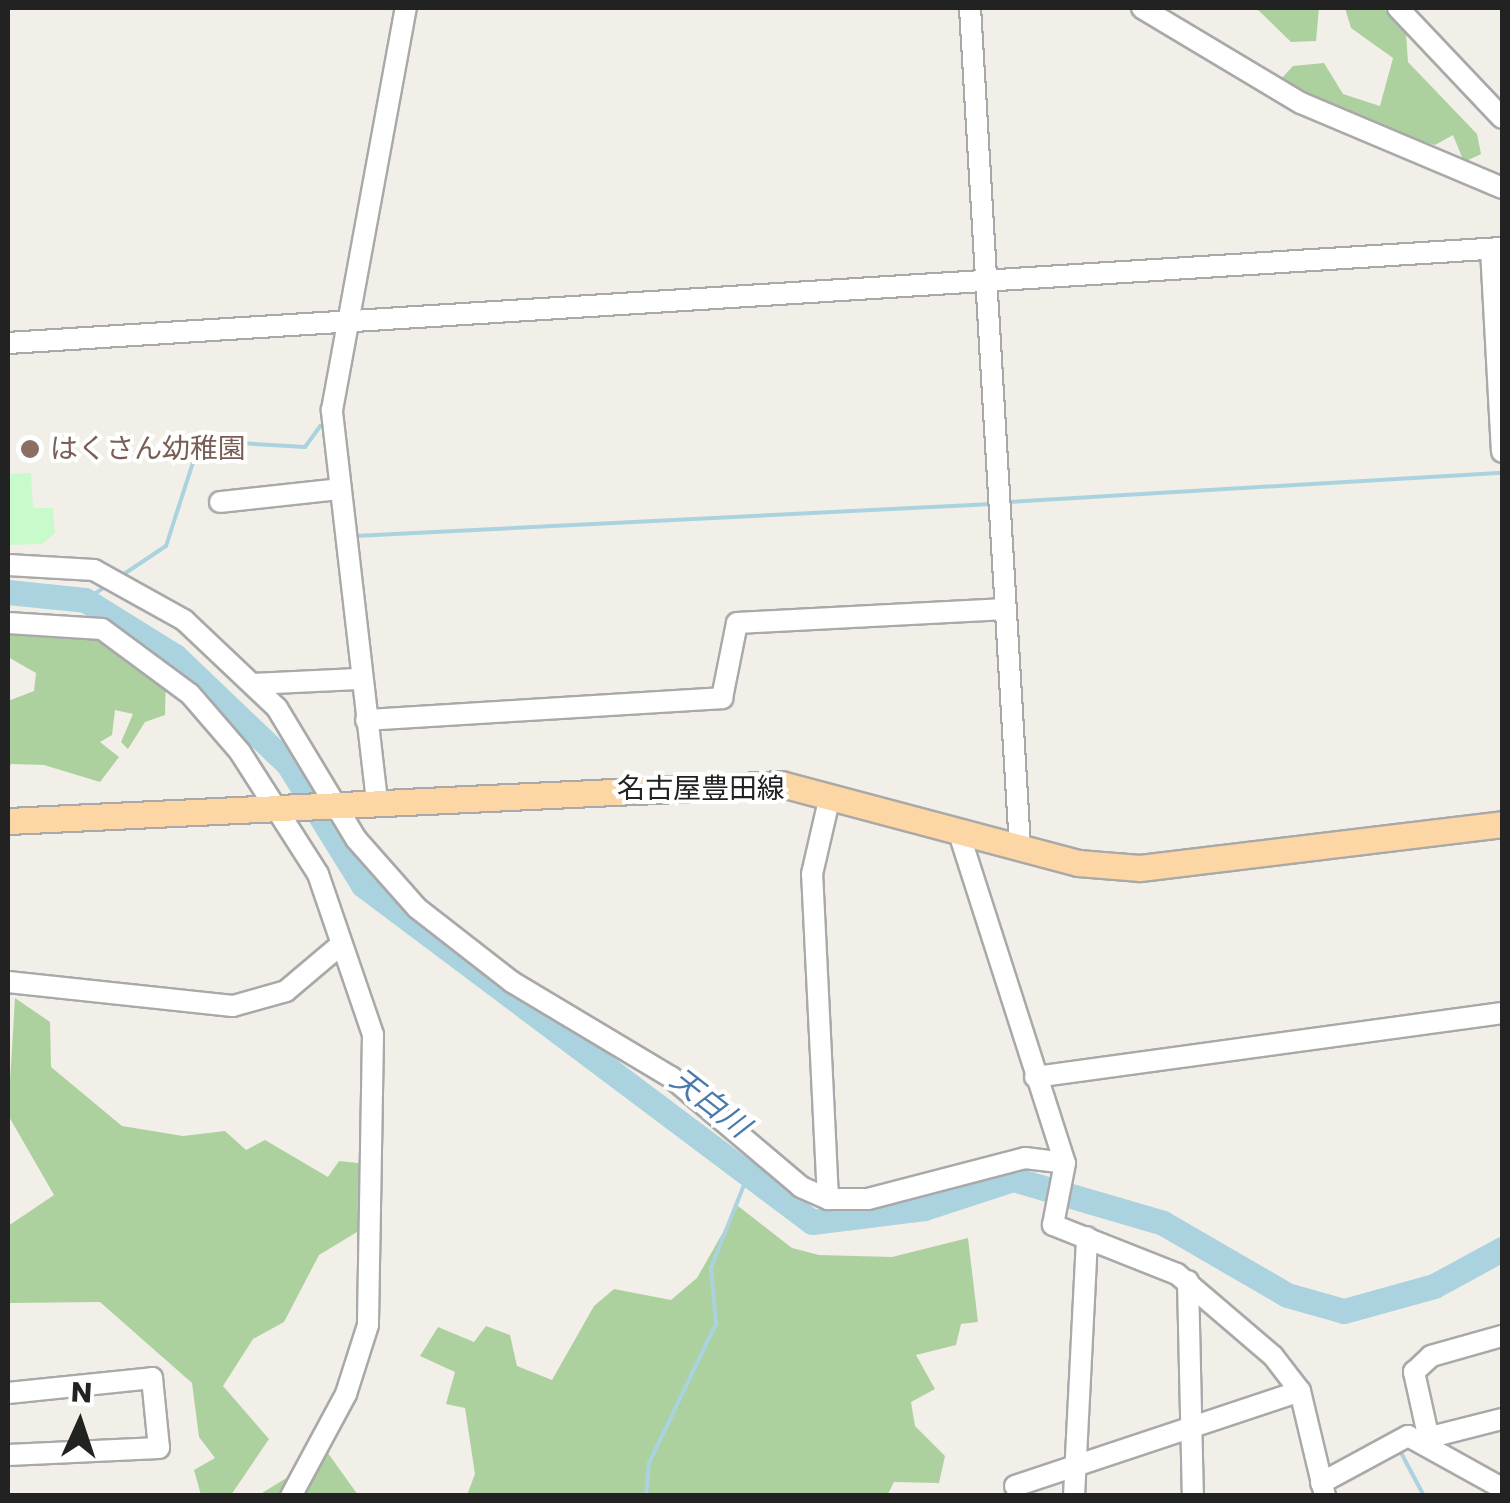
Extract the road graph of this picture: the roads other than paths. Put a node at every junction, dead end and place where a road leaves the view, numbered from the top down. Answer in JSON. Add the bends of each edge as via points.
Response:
{"nodes":[{"id":1,"x":406,"y":8,"type":"edge"},
{"id":2,"x":970,"y":8,"type":"edge"},
{"id":3,"x":1142,"y":8,"type":"edge"},
{"id":4,"x":1398,"y":8,"type":"edge"},
{"id":5,"x":1502,"y":118,"type":"edge"},
{"id":6,"x":1502,"y":188,"type":"edge"},
{"id":7,"x":1497,"y":249,"type":"edge"},
{"id":8,"x":988,"y":282,"type":"junction"},
{"id":9,"x":348,"y":321,"type":"junction"},
{"id":10,"x":8,"y":343,"type":"edge"},
{"id":11,"x":1502,"y":452,"type":"edge"},
{"id":12,"x":340,"y":489,"type":"junction"},
{"id":13,"x":220,"y":502,"type":"dead end"},
{"id":14,"x":8,"y":564,"type":"edge"},
{"id":15,"x":1006,"y":609,"type":"junction"},
{"id":16,"x":8,"y":623,"type":"edge"},
{"id":17,"x":358,"y":679,"type":"junction"},
{"id":18,"x":253,"y":684,"type":"junction"},
{"id":19,"x":366,"y":720,"type":"junction"},
{"id":20,"x":830,"y":796,"type":"junction"},
{"id":21,"x":377,"y":802,"type":"junction"},
{"id":22,"x":335,"y":804,"type":"junction"},
{"id":23,"x":281,"y":806,"type":"junction"},
{"id":24,"x":8,"y":821,"type":"edge"},
{"id":25,"x":1502,"y":824,"type":"edge"},
{"id":26,"x":958,"y":830,"type":"junction"},
{"id":27,"x":1020,"y":847,"type":"junction"},
{"id":28,"x":339,"y":946,"type":"junction"},
{"id":29,"x":8,"y":982,"type":"edge"},
{"id":30,"x":1502,"y":1013,"type":"edge"},
{"id":31,"x":1036,"y":1077,"type":"junction"},
{"id":32,"x":1065,"y":1164,"type":"junction"},
{"id":33,"x":828,"y":1199,"type":"junction"},
{"id":34,"x":1086,"y":1237,"type":"junction"},
{"id":35,"x":1188,"y":1281,"type":"junction"},
{"id":36,"x":1502,"y":1336,"type":"edge"},
{"id":37,"x":1300,"y":1391,"type":"junction"},
{"id":38,"x":8,"y":1393,"type":"edge"},
{"id":39,"x":1502,"y":1418,"type":"edge"},
{"id":40,"x":1191,"y":1428,"type":"junction"},
{"id":41,"x":1424,"y":1438,"type":"junction"},
{"id":42,"x":8,"y":1455,"type":"edge"},
{"id":43,"x":1074,"y":1468,"type":"junction"},
{"id":44,"x":1016,"y":1486,"type":"dead end"},
{"id":45,"x":1502,"y":1488,"type":"edge"},
{"id":46,"x":1323,"y":1489,"type":"edge"},
{"id":47,"x":291,"y":1496,"type":"edge"},
{"id":48,"x":1074,"y":1496,"type":"edge"},
{"id":49,"x":1193,"y":1496,"type":"edge"}],
"edges":[{"from":1,"to":9,"type":"street"},
{"from":2,"to":8,"type":"street"},
{"from":3,"to":6,"type":"street","via":[[1301,103]]},
{"from":4,"to":5,"type":"street"},
{"from":7,"to":8,"type":"street"},
{"from":7,"to":11,"type":"street"},
{"from":8,"to":9,"type":"street"},
{"from":8,"to":15,"type":"street"},
{"from":9,"to":10,"type":"street"},
{"from":9,"to":12,"type":"street","via":[[332,410]]},
{"from":12,"to":13,"type":"street"},
{"from":12,"to":17,"type":"street"},
{"from":14,"to":18,"type":"street","via":[[94,570],[132,584]]},
{"from":15,"to":19,"type":"street","via":[[737,622],[722,698]]},
{"from":15,"to":27,"type":"street"},
{"from":16,"to":23,"type":"street","via":[[86,624],[132,644],[190,694]]},
{"from":17,"to":18,"type":"street"},
{"from":17,"to":19,"type":"street"},
{"from":18,"to":22,"type":"street"},
{"from":19,"to":21,"type":"street"},
{"from":20,"to":21,"type":"main road","name":"名古屋豊田線","via":[[735,783]]},
{"from":20,"to":26,"type":"main road","name":"名古屋豊田線"},
{"from":20,"to":33,"type":"street","via":[[812,874]]},
{"from":21,"to":22,"type":"main road","name":"名古屋豊田線"},
{"from":22,"to":23,"type":"main road","name":"名古屋豊田線"},
{"from":22,"to":33,"type":"street","via":[[375,865],[417,908],[512,982],[671,1077],[775,1167]]},
{"from":23,"to":24,"type":"main road","name":"名古屋豊田線"},
{"from":23,"to":28,"type":"street","via":[[318,874]]},
{"from":25,"to":27,"type":"main road","name":"名古屋豊田線","via":[[1198,867],[1078,863]]},
{"from":26,"to":27,"type":"main road","name":"名古屋豊田線"},
{"from":26,"to":31,"type":"street"},
{"from":28,"to":29,"type":"street","via":[[286,991],[233,1006]]},
{"from":28,"to":47,"type":"street","via":[[377,1055],[368,1325],[346,1394]]},
{"from":30,"to":31,"type":"street"},
{"from":31,"to":32,"type":"street"},
{"from":32,"to":33,"type":"street","via":[[1025,1158],[887,1196]]},
{"from":32,"to":34,"type":"street","via":[[1053,1225]]},
{"from":34,"to":35,"type":"street"},
{"from":34,"to":43,"type":"street"},
{"from":35,"to":37,"type":"street"},
{"from":35,"to":40,"type":"street"},
{"from":36,"to":41,"type":"street","via":[[1431,1356],[1414,1372]]},
{"from":37,"to":40,"type":"street"},
{"from":37,"to":46,"type":"street"},
{"from":38,"to":42,"type":"street","via":[[152,1378],[159,1448]]},
{"from":39,"to":41,"type":"street"},
{"from":40,"to":43,"type":"street"},
{"from":40,"to":49,"type":"street"},
{"from":41,"to":45,"type":"street"},
{"from":41,"to":46,"type":"street","via":[[1386,1443]]},
{"from":43,"to":44,"type":"street"},
{"from":43,"to":48,"type":"street"}]}
